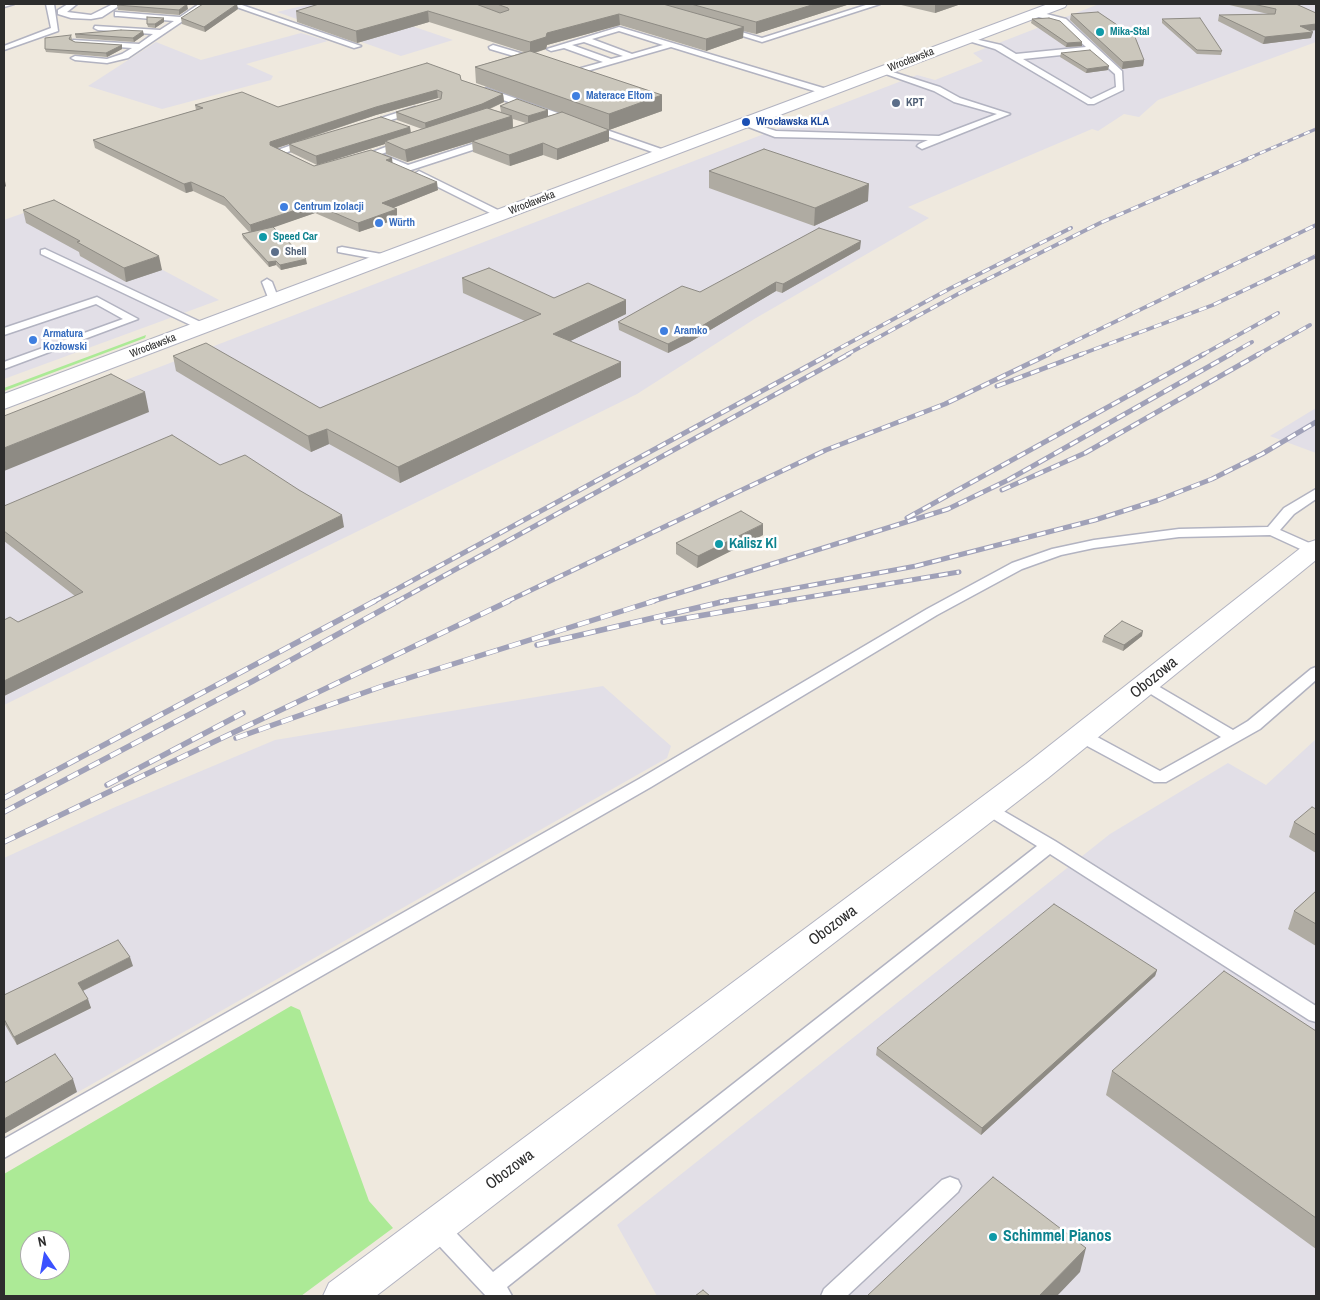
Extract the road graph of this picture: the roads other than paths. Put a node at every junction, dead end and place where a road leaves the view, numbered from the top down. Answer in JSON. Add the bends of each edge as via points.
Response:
{"nodes":[{"id":1,"x":10,"y":4,"type":"edge"},
{"id":2,"x":50,"y":4,"type":"edge"},
{"id":3,"x":73,"y":4,"type":"edge"},
{"id":4,"x":114,"y":4,"type":"edge"},
{"id":5,"x":118,"y":4,"type":"edge"},
{"id":6,"x":232,"y":4,"type":"edge"},
{"id":7,"x":876,"y":4,"type":"edge"},
{"id":8,"x":4,"y":5,"type":"edge"},
{"id":9,"x":184,"y":5,"type":"edge"},
{"id":10,"x":202,"y":5,"type":"edge"},
{"id":11,"x":65,"y":8,"type":"junction"},
{"id":12,"x":1043,"y":8,"type":"edge"},
{"id":13,"x":118,"y":14,"type":"edge"},
{"id":14,"x":181,"y":19,"type":"junction"},
{"id":15,"x":717,"y":27,"type":"edge"},
{"id":16,"x":98,"y":28,"type":"dead end"},
{"id":17,"x":161,"y":32,"type":"junction"},
{"id":18,"x":584,"y":39,"type":"junction"},
{"id":19,"x":966,"y":39,"type":"junction"},
{"id":20,"x":76,"y":42,"type":"edge"},
{"id":21,"x":564,"y":45,"type":"junction"},
{"id":22,"x":670,"y":45,"type":"junction"},
{"id":23,"x":139,"y":46,"type":"junction"},
{"id":24,"x":357,"y":46,"type":"edge"},
{"id":25,"x":493,"y":47,"type":"edge"},
{"id":26,"x":5,"y":48,"type":"dead end"},
{"id":27,"x":550,"y":49,"type":"edge"},
{"id":28,"x":1092,"y":49,"type":"junction"},
{"id":29,"x":631,"y":56,"type":"junction"},
{"id":30,"x":1015,"y":57,"type":"junction"},
{"id":31,"x":75,"y":58,"type":"edge"},
{"id":32,"x":611,"y":62,"type":"junction"},
{"id":33,"x":546,"y":64,"type":"edge"},
{"id":34,"x":555,"y":67,"type":"edge"},
{"id":35,"x":883,"y":70,"type":"junction"},
{"id":36,"x":474,"y":88,"type":"edge"},
{"id":37,"x":826,"y":92,"type":"junction"},
{"id":38,"x":518,"y":102,"type":"junction"},
{"id":39,"x":429,"y":106,"type":"edge"},
{"id":40,"x":502,"y":109,"type":"edge"},
{"id":41,"x":368,"y":114,"type":"edge"},
{"id":42,"x":562,"y":118,"type":"junction"},
{"id":43,"x":383,"y":120,"type":"junction"},
{"id":44,"x":742,"y":123,"type":"junction"},
{"id":45,"x":544,"y":124,"type":"edge"},
{"id":46,"x":400,"y":126,"type":"edge"},
{"id":47,"x":356,"y":128,"type":"edge"},
{"id":48,"x":499,"y":138,"type":"edge"},
{"id":49,"x":943,"y":138,"type":"junction"},
{"id":50,"x":321,"y":139,"type":"edge"},
{"id":51,"x":416,"y":139,"type":"edge"},
{"id":52,"x":922,"y":146,"type":"dead end"},
{"id":53,"x":664,"y":153,"type":"junction"},
{"id":54,"x":300,"y":163,"type":"edge"},
{"id":55,"x":408,"y":168,"type":"junction"},
{"id":56,"x":501,"y":215,"type":"junction"},
{"id":57,"x":342,"y":250,"type":"dead end"},
{"id":58,"x":46,"y":252,"type":"dead end"},
{"id":59,"x":387,"y":258,"type":"junction"},
{"id":60,"x":268,"y":282,"type":"dead end"},
{"id":61,"x":274,"y":300,"type":"junction"},
{"id":62,"x":203,"y":327,"type":"junction"},
{"id":63,"x":4,"y":332,"type":"edge"},
{"id":64,"x":4,"y":366,"type":"edge"},
{"id":65,"x":4,"y":402,"type":"edge"},
{"id":66,"x":1316,"y":493,"type":"edge"},
{"id":67,"x":1272,"y":531,"type":"junction"},
{"id":68,"x":1315,"y":549,"type":"edge"},
{"id":69,"x":1316,"y":672,"type":"edge"},
{"id":70,"x":1146,"y":685,"type":"junction"},
{"id":71,"x":1082,"y":736,"type":"junction"},
{"id":72,"x":1233,"y":737,"type":"junction"},
{"id":73,"x":988,"y":808,"type":"junction"},
{"id":74,"x":1049,"y":846,"type":"junction"},
{"id":75,"x":1316,"y":1015,"type":"edge"},
{"id":76,"x":4,"y":1149,"type":"edge"},
{"id":77,"x":950,"y":1186,"type":"dead end"},
{"id":78,"x":436,"y":1227,"type":"junction"},
{"id":79,"x":497,"y":1291,"type":"edge"},
{"id":80,"x":344,"y":1296,"type":"edge"},
{"id":81,"x":832,"y":1296,"type":"edge"}],
"edges":[{"from":1,"to":8,"type":"lane"},
{"from":2,"to":26,"type":"lane","via":[[55,29]]},
{"from":3,"to":11,"type":"lane"},
{"from":4,"to":11,"type":"lane","via":[[93,14],[68,13]]},
{"from":5,"to":11,"type":"lane","via":[[91,17],[62,14]]},
{"from":6,"to":24,"type":"lane"},
{"from":7,"to":15,"type":"lane","via":[[762,40]]},
{"from":9,"to":10,"type":"lane"},
{"from":10,"to":14,"type":"lane"},
{"from":12,"to":19,"type":"street","name":"Wrocławska"},
{"from":12,"to":28,"type":"lane","via":[[1063,21]]},
{"from":13,"to":14,"type":"lane"},
{"from":14,"to":17,"type":"lane"},
{"from":16,"to":17,"type":"lane"},
{"from":17,"to":23,"type":"lane"},
{"from":18,"to":21,"type":"lane"},
{"from":18,"to":22,"type":"lane","via":[[619,29]]},
{"from":18,"to":29,"type":"lane"},
{"from":19,"to":30,"type":"lane","via":[[998,47]]},
{"from":19,"to":35,"type":"street","name":"Wrocławska"},
{"from":20,"to":23,"type":"lane"},
{"from":21,"to":27,"type":"lane"},
{"from":21,"to":32,"type":"lane"},
{"from":22,"to":29,"type":"lane"},
{"from":22,"to":37,"type":"lane"},
{"from":23,"to":31,"type":"lane","via":[[107,61]]},
{"from":25,"to":33,"type":"lane"},
{"from":28,"to":30,"type":"lane"},
{"from":28,"to":30,"type":"lane","via":[[1119,73],[1120,88],[1090,102]]},
{"from":29,"to":32,"type":"lane"},
{"from":32,"to":34,"type":"lane","via":[[573,73]]},
{"from":35,"to":37,"type":"street","name":"Wrocławska"},
{"from":35,"to":49,"type":"lane","via":[[937,89],[957,100],[1006,114]]},
{"from":36,"to":38,"type":"lane"},
{"from":37,"to":44,"type":"street","name":"Wrocławska"},
{"from":38,"to":40,"type":"lane"},
{"from":38,"to":42,"type":"lane"},
{"from":39,"to":43,"type":"lane"},
{"from":41,"to":43,"type":"lane"},
{"from":42,"to":45,"type":"lane"},
{"from":42,"to":53,"type":"lane"},
{"from":43,"to":46,"type":"lane"},
{"from":43,"to":47,"type":"lane"},
{"from":44,"to":49,"type":"lane","via":[[775,134]]},
{"from":44,"to":53,"type":"street","name":"Wrocławska"},
{"from":48,"to":55,"type":"lane"},
{"from":49,"to":52,"type":"lane"},
{"from":50,"to":54,"type":"lane","via":[[276,152]]},
{"from":51,"to":55,"type":"lane","via":[[367,155]]},
{"from":53,"to":56,"type":"street","name":"Wrocławska"},
{"from":55,"to":56,"type":"lane"},
{"from":56,"to":59,"type":"street","name":"Wrocławska"},
{"from":57,"to":59,"type":"lane"},
{"from":58,"to":62,"type":"lane"},
{"from":59,"to":61,"type":"street","name":"Wrocławska"},
{"from":60,"to":61,"type":"lane"},
{"from":61,"to":62,"type":"street","name":"Wrocławska"},
{"from":62,"to":65,"type":"street","name":"Wrocławska"},
{"from":63,"to":64,"type":"lane","via":[[96,300],[132,319]]},
{"from":66,"to":67,"type":"lane","via":[[1289,511]]},
{"from":67,"to":68,"type":"lane"},
{"from":67,"to":76,"type":"lane","via":[[1136,537],[1057,552],[1017,566],[932,612],[645,784]]},
{"from":68,"to":70,"type":"street","name":"Obozowa"},
{"from":69,"to":72,"type":"lane","via":[[1268,715]]},
{"from":70,"to":71,"type":"street","name":"Obozowa"},
{"from":70,"to":72,"type":"lane"},
{"from":71,"to":72,"type":"lane","via":[[1160,778]]},
{"from":71,"to":73,"type":"street","name":"Obozowa"},
{"from":73,"to":74,"type":"lane"},
{"from":73,"to":78,"type":"street","name":"Obozowa"},
{"from":74,"to":75,"type":"lane"},
{"from":74,"to":79,"type":"lane"},
{"from":77,"to":81,"type":"lane"},
{"from":78,"to":79,"type":"lane"},
{"from":78,"to":80,"type":"street","name":"Obozowa"}]}
